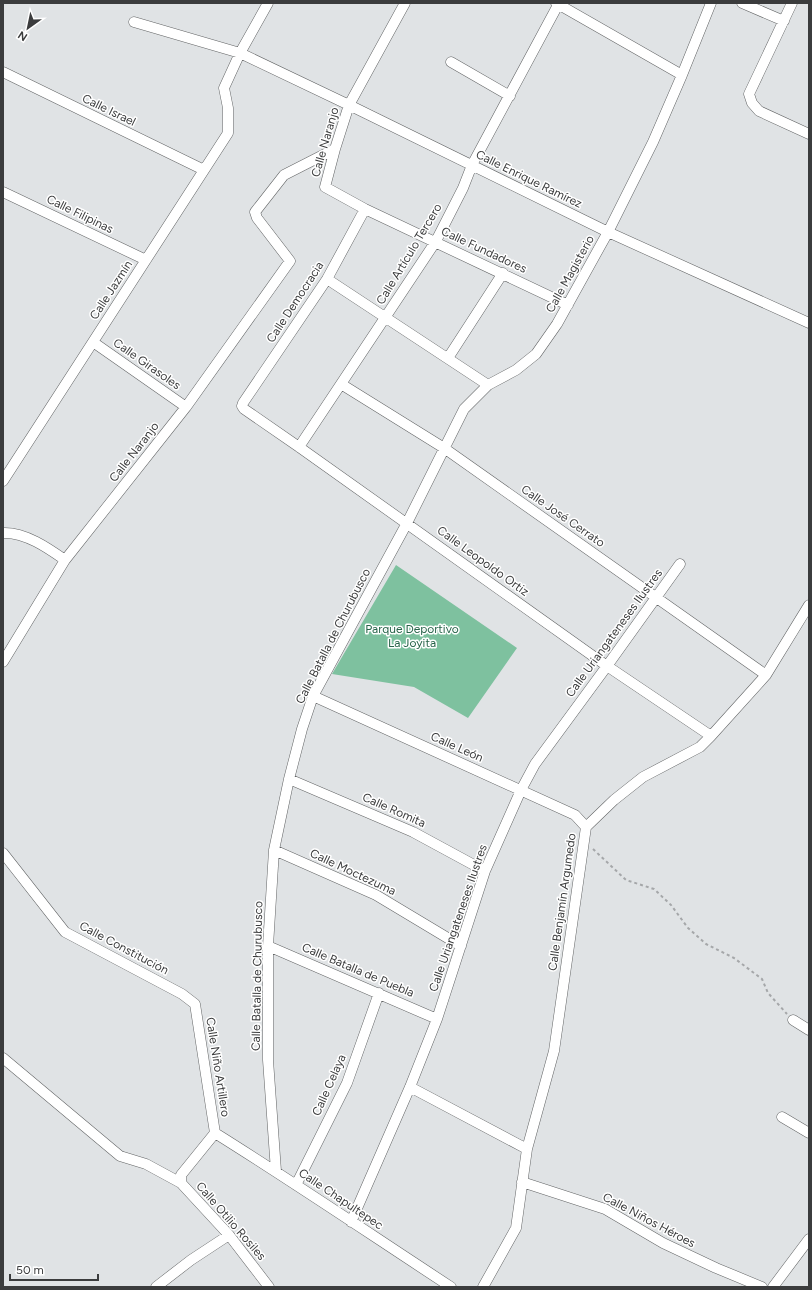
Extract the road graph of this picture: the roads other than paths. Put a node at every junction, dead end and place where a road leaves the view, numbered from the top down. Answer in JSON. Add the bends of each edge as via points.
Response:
{"nodes":[{"id":1,"x":268,"y":3,"type":"edge"},
{"id":2,"x":405,"y":3,"type":"edge"},
{"id":3,"x":558,"y":3,"type":"edge"},
{"id":4,"x":711,"y":3,"type":"edge"},
{"id":5,"x":742,"y":3,"type":"edge"},
{"id":6,"x":792,"y":3,"type":"edge"},
{"id":7,"x":784,"y":21,"type":"junction"},
{"id":8,"x":134,"y":22,"type":"dead end"},
{"id":9,"x":240,"y":53,"type":"junction"},
{"id":10,"x":451,"y":62,"type":"dead end"},
{"id":11,"x":3,"y":72,"type":"edge"},
{"id":12,"x":682,"y":75,"type":"junction"},
{"id":13,"x":510,"y":96,"type":"junction"},
{"id":14,"x":349,"y":105,"type":"junction"},
{"id":15,"x":809,"y":134,"type":"edge"},
{"id":16,"x":335,"y":149,"type":"junction"},
{"id":17,"x":472,"y":165,"type":"junction"},
{"id":18,"x":204,"y":170,"type":"junction"},
{"id":19,"x":325,"y":187,"type":"joint"},
{"id":20,"x":3,"y":192,"type":"edge"},
{"id":21,"x":365,"y":209,"type":"junction"},
{"id":22,"x":608,"y":232,"type":"junction"},
{"id":23,"x":436,"y":242,"type":"junction"},
{"id":24,"x":146,"y":260,"type":"junction"},
{"id":25,"x":503,"y":273,"type":"junction"},
{"id":26,"x":327,"y":279,"type":"junction"},
{"id":27,"x":568,"y":305,"type":"junction"},
{"id":28,"x":386,"y":317,"type":"junction"},
{"id":29,"x":809,"y":323,"type":"edge"},
{"id":30,"x":93,"y":342,"type":"junction"},
{"id":31,"x":448,"y":358,"type":"junction"},
{"id":32,"x":341,"y":384,"type":"junction"},
{"id":33,"x":488,"y":385,"type":"junction"},
{"id":34,"x":242,"y":406,"type":"joint"},
{"id":35,"x":186,"y":407,"type":"junction"},
{"id":36,"x":300,"y":447,"type":"junction"},
{"id":37,"x":444,"y":448,"type":"junction"},
{"id":38,"x":3,"y":481,"type":"edge"},
{"id":39,"x":407,"y":523,"type":"junction"},
{"id":40,"x":3,"y":533,"type":"edge"},
{"id":41,"x":65,"y":560,"type":"junction"},
{"id":42,"x":680,"y":564,"type":"dead end"},
{"id":43,"x":656,"y":597,"type":"junction"},
{"id":44,"x":809,"y":605,"type":"edge"},
{"id":45,"x":3,"y":662,"type":"edge"},
{"id":46,"x":607,"y":666,"type":"junction"},
{"id":47,"x":766,"y":675,"type":"junction"},
{"id":48,"x":313,"y":696,"type":"junction"},
{"id":49,"x":711,"y":736,"type":"junction"},
{"id":50,"x":289,"y":779,"type":"junction"},
{"id":51,"x":521,"y":790,"type":"junction"},
{"id":52,"x":586,"y":827,"type":"junction"},
{"id":53,"x":274,"y":850,"type":"junction"},
{"id":54,"x":3,"y":853,"type":"edge"},
{"id":55,"x":486,"y":871,"type":"junction"},
{"id":56,"x":268,"y":946,"type":"junction"},
{"id":57,"x":461,"y":946,"type":"junction"},
{"id":58,"x":379,"y":993,"type":"junction"},
{"id":59,"x":194,"y":1004,"type":"joint"},
{"id":60,"x":437,"y":1019,"type":"junction"},
{"id":61,"x":793,"y":1020,"type":"road end"},
{"id":62,"x":809,"y":1030,"type":"edge"},
{"id":63,"x":3,"y":1058,"type":"edge"},
{"id":64,"x":410,"y":1087,"type":"junction"},
{"id":65,"x":782,"y":1117,"type":"dead end"},
{"id":66,"x":215,"y":1133,"type":"junction"},
{"id":67,"x":809,"y":1133,"type":"edge"},
{"id":68,"x":527,"y":1149,"type":"junction"},
{"id":69,"x":276,"y":1171,"type":"junction"},
{"id":70,"x":522,"y":1182,"type":"junction"},
{"id":71,"x":181,"y":1183,"type":"junction"},
{"id":72,"x":296,"y":1185,"type":"junction"},
{"id":73,"x":351,"y":1222,"type":"junction"},
{"id":74,"x":229,"y":1235,"type":"junction"},
{"id":75,"x":809,"y":1239,"type":"edge"},
{"id":76,"x":156,"y":1287,"type":"edge"},
{"id":77,"x":269,"y":1287,"type":"edge"},
{"id":78,"x":451,"y":1287,"type":"edge"},
{"id":79,"x":483,"y":1287,"type":"edge"},
{"id":80,"x":762,"y":1287,"type":"edge"},
{"id":81,"x":772,"y":1287,"type":"edge"}],
"edges":[{"from":1,"to":9,"type":"street"},
{"from":2,"to":14,"type":"street","name":"Calle Naranjo"},
{"from":3,"to":12,"type":"street"},
{"from":3,"to":13,"type":"street","name":"Calle Artículo Tercero"},
{"from":4,"to":12,"type":"street","name":"Calle Magisterio"},
{"from":5,"to":7,"type":"street"},
{"from":6,"to":7,"type":"street"},
{"from":7,"to":15,"type":"street","via":[[749,94],[752,103],[759,110]]},
{"from":8,"to":9,"type":"street","name":"Calle Enrique Ramírez"},
{"from":9,"to":14,"type":"street","name":"Calle Enrique Ramírez"},
{"from":9,"to":18,"type":"street","name":"Calle Jazmín","via":[[224,88],[228,108],[228,133]]},
{"from":10,"to":13,"type":"street"},
{"from":11,"to":18,"type":"street","name":"Calle Israel"},
{"from":12,"to":22,"type":"street","name":"Calle Magisterio","via":[[653,142]]},
{"from":13,"to":17,"type":"street","name":"Calle Artículo Tercero"},
{"from":14,"to":16,"type":"street","name":"Calle Naranjo"},
{"from":14,"to":17,"type":"street","name":"Calle Enrique Ramírez"},
{"from":16,"to":19,"type":"street","name":"Calle Naranjo"},
{"from":16,"to":35,"type":"street","name":"Calle Naranjo","via":[[284,174],[255,212],[290,261]]},
{"from":17,"to":22,"type":"street","name":"Calle Enrique Ramírez"},
{"from":17,"to":23,"type":"street","name":"Calle Artículo Tercero"},
{"from":18,"to":24,"type":"street","name":"Calle Jazmín"},
{"from":19,"to":21,"type":"street","name":"Calle Fundadores"},
{"from":20,"to":24,"type":"street","name":"Calle Filipinas"},
{"from":21,"to":23,"type":"street","name":"Calle Fundadores"},
{"from":21,"to":26,"type":"street","name":"Calle Democracia"},
{"from":22,"to":27,"type":"street","name":"Calle Magisterio"},
{"from":22,"to":29,"type":"street","name":"Calle Enrique Ramírez"},
{"from":23,"to":25,"type":"street","name":"Calle Fundadores"},
{"from":23,"to":28,"type":"street","name":"Calle Artículo Tercero"},
{"from":24,"to":30,"type":"street","name":"Calle Jazmín"},
{"from":25,"to":27,"type":"street","name":"Calle Fundadores"},
{"from":25,"to":31,"type":"street"},
{"from":26,"to":28,"type":"street"},
{"from":26,"to":34,"type":"street","name":"Calle Democracia"},
{"from":27,"to":33,"type":"street","name":"Calle Magisterio","via":[[536,354],[516,370]]},
{"from":28,"to":31,"type":"street"},
{"from":28,"to":32,"type":"street","name":"Calle Artículo Tercero"},
{"from":30,"to":35,"type":"street","name":"Calle Girasoles"},
{"from":30,"to":38,"type":"street","name":"Calle Jazmín"},
{"from":31,"to":33,"type":"street"},
{"from":32,"to":36,"type":"street","name":"Calle Artículo Tercero"},
{"from":32,"to":37,"type":"street","name":"Calle José Cerrato"},
{"from":33,"to":37,"type":"street","name":"Calle Magisterio","via":[[464,409]]},
{"from":34,"to":36,"type":"street","name":"Calle Leopoldo Ortiz"},
{"from":35,"to":41,"type":"street","name":"Calle Naranjo"},
{"from":36,"to":39,"type":"street","name":"Calle Leopoldo Ortiz"},
{"from":37,"to":39,"type":"street","name":"Calle Magisterio"},
{"from":37,"to":43,"type":"street","name":"Calle José Cerrato"},
{"from":39,"to":46,"type":"street","name":"Calle Leopoldo Ortiz"},
{"from":39,"to":48,"type":"street","name":"Calle Batalla de Churubusco"},
{"from":40,"to":41,"type":"street","via":[[13,533],[48,548]]},
{"from":41,"to":45,"type":"street","name":"Calle Naranjo"},
{"from":42,"to":43,"type":"street","name":"Calle Uriangateneses Ilustres"},
{"from":43,"to":46,"type":"street","name":"Calle Uriangateneses Ilustres"},
{"from":43,"to":47,"type":"street","name":"Calle José Cerrato"},
{"from":44,"to":47,"type":"street","name":"Calle Benjamín Argumedo"},
{"from":46,"to":49,"type":"street","name":"Calle Leopoldo Ortiz"},
{"from":46,"to":51,"type":"street","name":"Calle Uriangateneses Ilustres","via":[[535,764]]},
{"from":47,"to":49,"type":"street","name":"Calle Benjamín Argumedo"},
{"from":48,"to":50,"type":"street","name":"Calle Batalla de Churubusco"},
{"from":48,"to":51,"type":"street","name":"Calle León"},
{"from":49,"to":52,"type":"street","name":"Calle Benjamín Argumedo","via":[[700,747],[643,778],[614,800]]},
{"from":50,"to":53,"type":"street","name":"Calle Batalla de Churubusco"},
{"from":50,"to":55,"type":"street","name":"Calle Romita","via":[[413,832]]},
{"from":51,"to":52,"type":"street","name":"Calle León","via":[[575,815]]},
{"from":51,"to":55,"type":"street","name":"Calle Uriangateneses Ilustres"},
{"from":52,"to":68,"type":"street","name":"Calle Benjamín Argumedo","via":[[554,1052]]},
{"from":53,"to":56,"type":"street","name":"Calle Batalla de Churubusco"},
{"from":53,"to":57,"type":"street","name":"Calle Moctezuma","via":[[376,895]]},
{"from":54,"to":59,"type":"street","name":"Calle Constitución","via":[[65,932],[182,994]]},
{"from":55,"to":57,"type":"street","name":"Calle Uriangateneses Ilustres"},
{"from":56,"to":58,"type":"street","name":"Calle Batalla de Puebla"},
{"from":56,"to":69,"type":"street","name":"Calle Batalla de Churubusco","via":[[268,1060]]},
{"from":57,"to":60,"type":"street","name":"Calle Uriangateneses Ilustres"},
{"from":58,"to":60,"type":"street","name":"Calle Batalla de Puebla"},
{"from":58,"to":72,"type":"street","name":"Calle Celaya","via":[[347,1083]]},
{"from":59,"to":66,"type":"street","name":"Calle Niño Artillero"},
{"from":60,"to":64,"type":"street","name":"Calle Uriangateneses Ilustres"},
{"from":61,"to":62,"type":"street"},
{"from":63,"to":71,"type":"street","via":[[120,1156],[146,1164]]},
{"from":64,"to":68,"type":"street"},
{"from":64,"to":73,"type":"street","name":"Calle Uriangateneses Ilustres"},
{"from":65,"to":67,"type":"street"},
{"from":66,"to":69,"type":"street","name":"Calle Chapultepec"},
{"from":66,"to":71,"type":"street","name":"Calle Otilio Rosiles","via":[[181,1175]]},
{"from":68,"to":70,"type":"street","name":"Calle Benjamín Argumedo"},
{"from":69,"to":72,"type":"street","name":"Calle Chapultepec"},
{"from":70,"to":79,"type":"street","name":"Calle Benjamín Argumedo","via":[[516,1228]]},
{"from":70,"to":80,"type":"street","name":"Calle Niños Héroes","via":[[605,1209],[663,1243]]},
{"from":71,"to":74,"type":"street","name":"Calle Otilio Rosiles"},
{"from":72,"to":73,"type":"street","name":"Calle Chapultepec"},
{"from":73,"to":78,"type":"street","name":"Calle Chapultepec"},
{"from":74,"to":76,"type":"street"},
{"from":74,"to":77,"type":"street","name":"Calle Otilio Rosiles"},
{"from":75,"to":81,"type":"street"}]}
